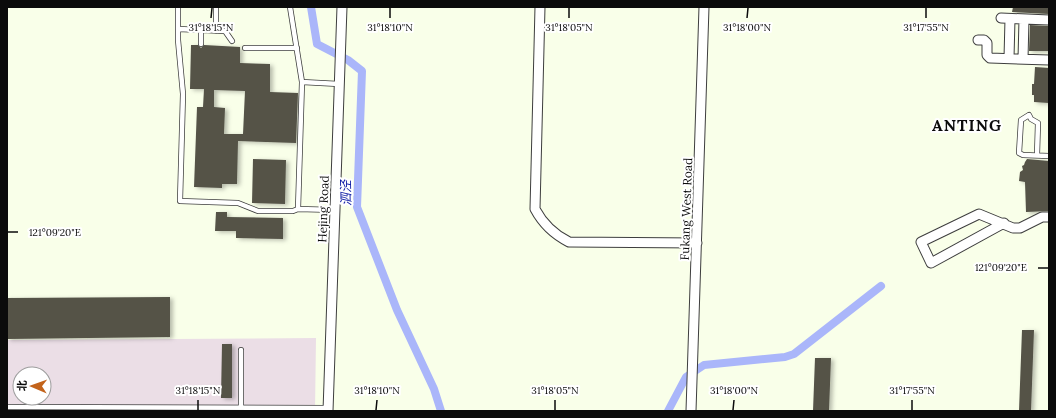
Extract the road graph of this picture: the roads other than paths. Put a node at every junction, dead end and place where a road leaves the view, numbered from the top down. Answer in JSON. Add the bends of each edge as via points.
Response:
{"nodes":[{"id":1,"x":178,"y":7,"type":"edge"},
{"id":2,"x":216,"y":7,"type":"edge"},
{"id":3,"x":290,"y":7,"type":"edge"},
{"id":4,"x":342,"y":7,"type":"edge"},
{"id":5,"x":540,"y":7,"type":"edge"},
{"id":6,"x":704,"y":7,"type":"edge"},
{"id":7,"x":1024,"y":19,"type":"junction"},
{"id":8,"x":1049,"y":20,"type":"edge"},
{"id":9,"x":178,"y":30,"type":"junction"},
{"id":10,"x":201,"y":30,"type":"junction"},
{"id":11,"x":216,"y":31,"type":"junction"},
{"id":12,"x":978,"y":40,"type":"dead end"},
{"id":13,"x":232,"y":41,"type":"dead end"},
{"id":14,"x":201,"y":44,"type":"dead end"},
{"id":15,"x":246,"y":48,"type":"dead end"},
{"id":16,"x":297,"y":48,"type":"junction"},
{"id":17,"x":1009,"y":58,"type":"junction"},
{"id":18,"x":1023,"y":59,"type":"junction"},
{"id":19,"x":1049,"y":60,"type":"edge"},
{"id":20,"x":302,"y":82,"type":"junction"},
{"id":21,"x":339,"y":84,"type":"junction"},
{"id":22,"x":1037,"y":155,"type":"junction"},
{"id":23,"x":1049,"y":156,"type":"edge"},
{"id":24,"x":298,"y":209,"type":"junction"},
{"id":25,"x":335,"y":210,"type":"junction"},
{"id":26,"x":1049,"y":217,"type":"edge"},
{"id":27,"x":1004,"y":224,"type":"junction"},
{"id":28,"x":697,"y":244,"type":"junction"},
{"id":29,"x":241,"y":350,"type":"dead end"},
{"id":30,"x":7,"y":407,"type":"edge"},
{"id":31,"x":241,"y":409,"type":"edge"},
{"id":32,"x":328,"y":410,"type":"edge"},
{"id":33,"x":691,"y":411,"type":"edge"}],
"edges":[{"from":1,"to":9,"type":"lane"},
{"from":2,"to":11,"type":"lane"},
{"from":3,"to":16,"type":"lane"},
{"from":4,"to":21,"type":"street","name":"Hejing Road"},
{"from":5,"to":28,"type":"street","via":[[535,209],[542,222],[558,237],[569,242]]},
{"from":6,"to":28,"type":"street","name":"Fukang West Road"},
{"from":7,"to":8,"type":"street"},
{"from":7,"to":17,"type":"street","via":[[1006,18]]},
{"from":7,"to":18,"type":"street"},
{"from":9,"to":10,"type":"lane"},
{"from":9,"to":24,"type":"lane","via":[[183,94],[180,201],[238,204],[258,211]]},
{"from":10,"to":11,"type":"lane"},
{"from":10,"to":14,"type":"lane"},
{"from":11,"to":13,"type":"lane","via":[[226,31]]},
{"from":12,"to":17,"type":"street","via":[[984,40],[987,44],[987,55],[990,58]]},
{"from":15,"to":16,"type":"lane"},
{"from":16,"to":20,"type":"lane"},
{"from":17,"to":18,"type":"street"},
{"from":18,"to":19,"type":"street"},
{"from":20,"to":21,"type":"lane"},
{"from":20,"to":24,"type":"lane"},
{"from":21,"to":25,"type":"street","name":"Hejing Road"},
{"from":22,"to":22,"type":"lane","via":[[1019,153],[1021,120],[1029,115],[1038,123]]},
{"from":22,"to":23,"type":"lane"},
{"from":24,"to":25,"type":"lane"},
{"from":25,"to":32,"type":"street","name":"Hejing Road"},
{"from":26,"to":27,"type":"street","via":[[1042,216],[1020,228]]},
{"from":27,"to":27,"type":"street","via":[[931,263],[921,242],[979,214]]},
{"from":28,"to":33,"type":"street","name":"Fukang West Road"},
{"from":29,"to":31,"type":"lane"},
{"from":30,"to":31,"type":"lane"},
{"from":31,"to":32,"type":"lane"}]}
